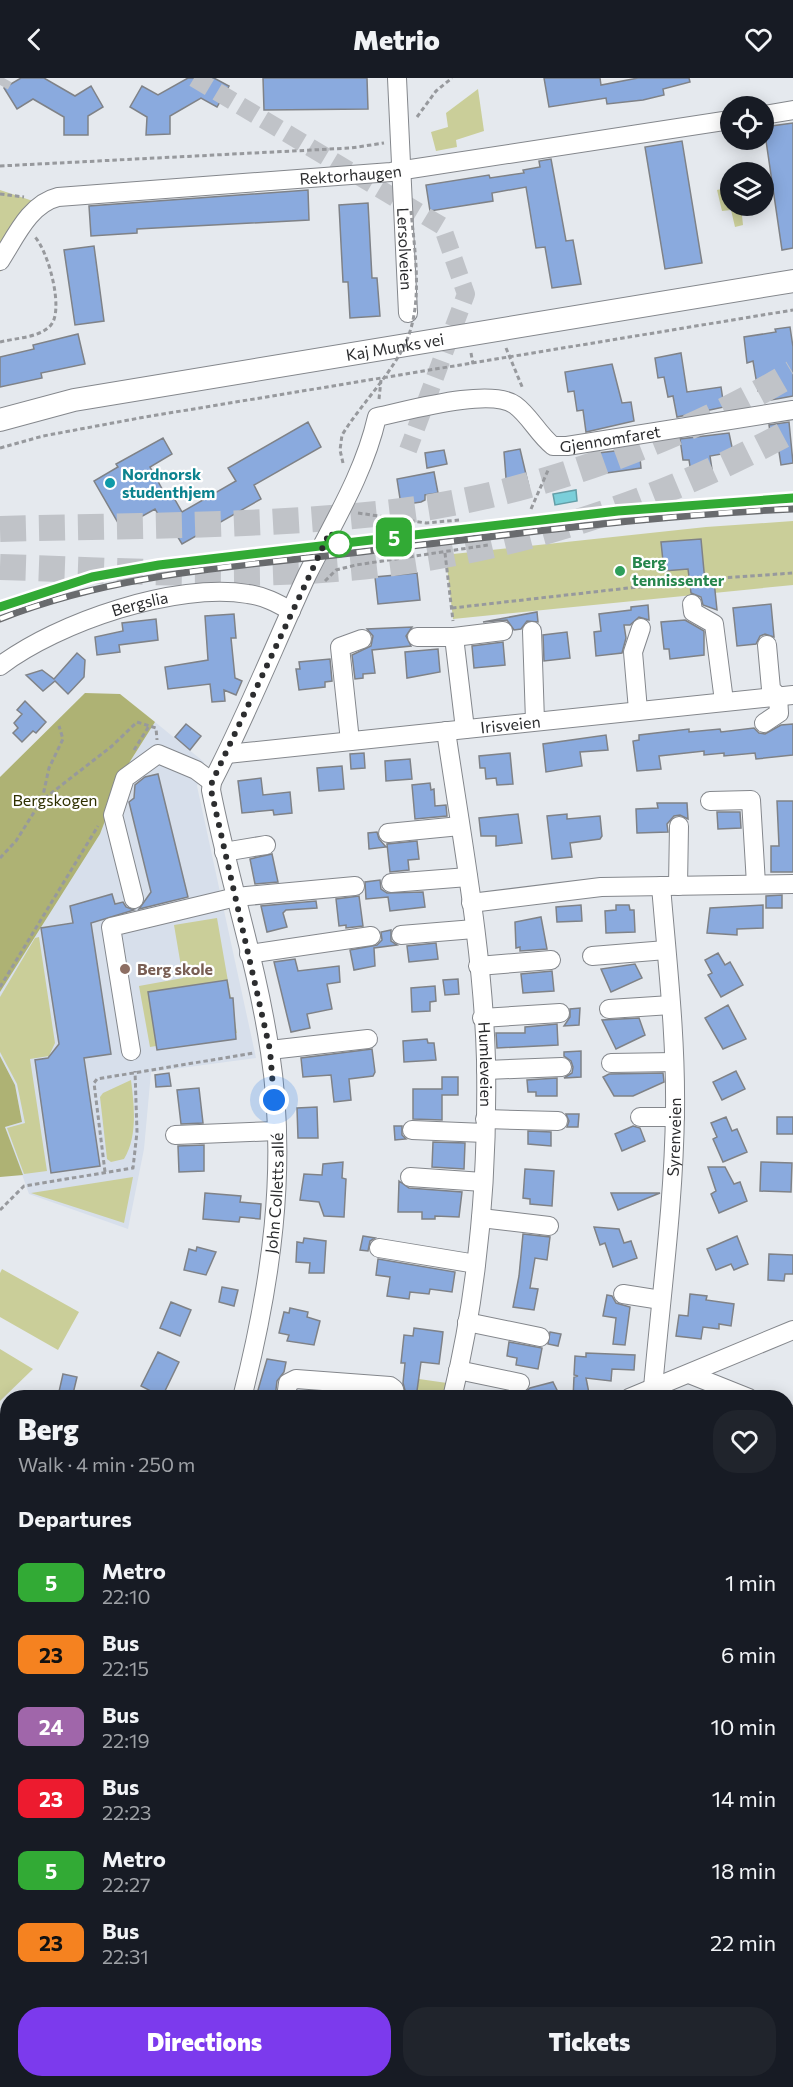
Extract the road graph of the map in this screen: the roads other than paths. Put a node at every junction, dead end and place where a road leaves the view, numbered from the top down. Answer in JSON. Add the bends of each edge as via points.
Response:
{"nodes":[{"id":1,"x":397,"y":78,"type":"edge"},
{"id":2,"x":793,"y":110,"type":"edge"},
{"id":3,"x":774,"y":113,"type":"edge"},
{"id":4,"x":720,"y":122,"type":"edge"},
{"id":5,"x":403,"y":170,"type":"junction"},
{"id":6,"x":0,"y":261,"type":"edge"},
{"id":7,"x":793,"y":281,"type":"edge"},
{"id":8,"x":408,"y":313,"type":"dead end"},
{"id":9,"x":793,"y":410,"type":"edge"},
{"id":10,"x":0,"y":420,"type":"edge"},
{"id":11,"x":692,"y":604,"type":"dead end"},
{"id":12,"x":291,"y":611,"type":"junction"},
{"id":13,"x":641,"y":628,"type":"dead end"},
{"id":14,"x":503,"y":631,"type":"dead end"},
{"id":15,"x":532,"y":631,"type":"dead end"},
{"id":16,"x":417,"y":637,"type":"dead end"},
{"id":17,"x":454,"y":637,"type":"junction"},
{"id":18,"x":362,"y":639,"type":"dead end"},
{"id":19,"x":767,"y":645,"type":"dead end"},
{"id":20,"x":0,"y":666,"type":"edge"},
{"id":21,"x":786,"y":695,"type":"edge"},
{"id":22,"x":723,"y":701,"type":"junction"},
{"id":23,"x":638,"y":710,"type":"junction"},
{"id":24,"x":535,"y":721,"type":"junction"},
{"id":25,"x":764,"y":723,"type":"dead end"},
{"id":26,"x":456,"y":730,"type":"junction"},
{"id":27,"x":350,"y":741,"type":"junction"},
{"id":28,"x":227,"y":754,"type":"junction"},
{"id":29,"x":212,"y":782,"type":"junction"},
{"id":30,"x":710,"y":801,"type":"dead end"},
{"id":31,"x":460,"y":826,"type":"junction"},
{"id":32,"x":679,"y":826,"type":"dead end"},
{"id":33,"x":388,"y":833,"type":"dead end"},
{"id":34,"x":266,"y":844,"type":"dead end"},
{"id":35,"x":224,"y":852,"type":"junction"},
{"id":36,"x":468,"y":877,"type":"junction"},
{"id":37,"x":391,"y":884,"type":"dead end"},
{"id":38,"x":756,"y":884,"type":"junction"},
{"id":39,"x":793,"y":884,"type":"edge"},
{"id":40,"x":355,"y":886,"type":"dead end"},
{"id":41,"x":669,"y":886,"type":"junction"},
{"id":42,"x":236,"y":897,"type":"junction"},
{"id":43,"x":134,"y":899,"type":"dead end"},
{"id":44,"x":471,"y":903,"type":"junction"},
{"id":45,"x":474,"y":929,"type":"junction"},
{"id":46,"x":402,"y":934,"type":"dead end"},
{"id":47,"x":370,"y":936,"type":"dead end"},
{"id":48,"x":666,"y":950,"type":"junction"},
{"id":49,"x":249,"y":954,"type":"junction"},
{"id":50,"x":592,"y":956,"type":"dead end"},
{"id":51,"x":550,"y":960,"type":"dead end"},
{"id":52,"x":478,"y":966,"type":"junction"},
{"id":53,"x":671,"y":1005,"type":"junction"},
{"id":54,"x":609,"y":1009,"type":"dead end"},
{"id":55,"x":560,"y":1013,"type":"dead end"},
{"id":56,"x":482,"y":1018,"type":"junction"},
{"id":57,"x":368,"y":1039,"type":"dead end"},
{"id":58,"x":270,"y":1050,"type":"junction"},
{"id":59,"x":131,"y":1051,"type":"dead end"},
{"id":60,"x":674,"y":1062,"type":"junction"},
{"id":61,"x":611,"y":1063,"type":"dead end"},
{"id":62,"x":562,"y":1068,"type":"dead end"},
{"id":63,"x":486,"y":1070,"type":"junction"},
{"id":64,"x":640,"y":1118,"type":"dead end"},
{"id":65,"x":675,"y":1118,"type":"junction"},
{"id":66,"x":558,"y":1121,"type":"dead end"},
{"id":67,"x":485,"y":1126,"type":"junction"},
{"id":68,"x":412,"y":1130,"type":"dead end"},
{"id":69,"x":276,"y":1131,"type":"junction"},
{"id":70,"x":175,"y":1135,"type":"dead end"},
{"id":71,"x":410,"y":1177,"type":"dead end"},
{"id":72,"x":483,"y":1182,"type":"junction"},
{"id":73,"x":481,"y":1218,"type":"junction"},
{"id":74,"x":549,"y":1226,"type":"dead end"},
{"id":75,"x":379,"y":1248,"type":"dead end"},
{"id":76,"x":476,"y":1264,"type":"junction"},
{"id":77,"x":622,"y":1294,"type":"dead end"},
{"id":78,"x":661,"y":1300,"type":"junction"},
{"id":79,"x":467,"y":1322,"type":"junction"},
{"id":80,"x":793,"y":1330,"type":"edge"},
{"id":81,"x":540,"y":1337,"type":"dead end"},
{"id":82,"x":458,"y":1370,"type":"junction"},
{"id":83,"x":689,"y":1374,"type":"junction"},
{"id":84,"x":520,"y":1383,"type":"dead end"},
{"id":85,"x":653,"y":1388,"type":"junction"},
{"id":86,"x":244,"y":1390,"type":"edge"},
{"id":87,"x":287,"y":1390,"type":"edge"},
{"id":88,"x":394,"y":1390,"type":"edge"},
{"id":89,"x":454,"y":1390,"type":"edge"},
{"id":90,"x":648,"y":1390,"type":"edge"},
{"id":91,"x":725,"y":1390,"type":"edge"}],
"edges":[{"from":1,"to":5,"type":"street","name":"Lersolveien"},
{"from":2,"to":3,"type":"street"},
{"from":4,"to":5,"type":"street","name":"Rektorhaugen"},
{"from":5,"to":6,"type":"street","name":"Rektorhaugen","via":[[58,197],[46,200],[22,225]]},
{"from":5,"to":8,"type":"street","name":"Lersolveien"},
{"from":7,"to":10,"type":"main road","name":"Kaj Munks vei","via":[[74,400]]},
{"from":9,"to":12,"type":"street","name":"Gjennomfaret","via":[[567,446],[553,446],[513,403],[494,397],[377,417],[370,444],[341,511]]},
{"from":11,"to":22,"type":"street","via":[[693,612],[714,624]]},
{"from":12,"to":20,"type":"street","name":"Bergslia","via":[[249,594],[213,591],[176,595],[68,628],[22,649]]},
{"from":12,"to":28,"type":"street"},
{"from":13,"to":23,"type":"street","via":[[633,652]]},
{"from":14,"to":17,"type":"street"},
{"from":15,"to":24,"type":"street"},
{"from":16,"to":17,"type":"street"},
{"from":17,"to":26,"type":"street","name":"Humleveien"},
{"from":18,"to":27,"type":"street","via":[[340,647]]},
{"from":19,"to":21,"type":"street","via":[[771,689]]},
{"from":21,"to":22,"type":"street","name":"Irisveien"},
{"from":21,"to":25,"type":"street","via":[[779,713]]},
{"from":22,"to":23,"type":"street","name":"Irisveien"},
{"from":23,"to":24,"type":"street","name":"Irisveien"},
{"from":24,"to":26,"type":"street","name":"Irisveien"},
{"from":26,"to":27,"type":"street","name":"Irisveien"},
{"from":26,"to":31,"type":"street","name":"Humleveien"},
{"from":27,"to":28,"type":"street","name":"Irisveien"},
{"from":28,"to":29,"type":"street"},
{"from":29,"to":35,"type":"street","name":"John Colletts allé"},
{"from":29,"to":43,"type":"street","via":[[196,770],[158,753],[125,778],[113,815]]},
{"from":30,"to":38,"type":"street","via":[[751,800]]},
{"from":31,"to":33,"type":"street"},
{"from":31,"to":36,"type":"street","name":"Humleveien"},
{"from":32,"to":41,"type":"street","name":"Syrenveien"},
{"from":34,"to":35,"type":"street"},
{"from":35,"to":42,"type":"street","name":"John Colletts allé"},
{"from":36,"to":37,"type":"street"},
{"from":36,"to":44,"type":"street","name":"Humleveien"},
{"from":38,"to":39,"type":"street"},
{"from":38,"to":41,"type":"street"},
{"from":40,"to":42,"type":"street"},
{"from":41,"to":44,"type":"street","via":[[601,887]]},
{"from":41,"to":48,"type":"street","name":"Syrenveien"},
{"from":42,"to":49,"type":"street","name":"John Colletts allé"},
{"from":42,"to":59,"type":"street","via":[[111,927]]},
{"from":44,"to":45,"type":"street","name":"Humleveien"},
{"from":45,"to":46,"type":"street"},
{"from":45,"to":52,"type":"street","name":"Humleveien"},
{"from":47,"to":49,"type":"street"},
{"from":48,"to":50,"type":"street"},
{"from":48,"to":53,"type":"street","name":"Syrenveien"},
{"from":49,"to":58,"type":"street","name":"John Colletts allé"},
{"from":51,"to":52,"type":"street"},
{"from":52,"to":56,"type":"street","name":"Humleveien"},
{"from":53,"to":54,"type":"street"},
{"from":53,"to":60,"type":"street","name":"Syrenveien"},
{"from":55,"to":56,"type":"street"},
{"from":56,"to":63,"type":"street","name":"Humleveien"},
{"from":57,"to":58,"type":"street"},
{"from":58,"to":69,"type":"street","name":"John Colletts allé"},
{"from":60,"to":61,"type":"street"},
{"from":60,"to":65,"type":"street","name":"Syrenveien"},
{"from":62,"to":63,"type":"street"},
{"from":63,"to":67,"type":"street","name":"Humleveien"},
{"from":64,"to":65,"type":"street"},
{"from":65,"to":78,"type":"street","name":"Syrenveien"},
{"from":66,"to":67,"type":"street"},
{"from":67,"to":68,"type":"street"},
{"from":67,"to":72,"type":"street","name":"Humleveien"},
{"from":69,"to":70,"type":"street"},
{"from":69,"to":86,"type":"street","name":"John Colletts allé","via":[[272,1261]]},
{"from":71,"to":72,"type":"street"},
{"from":72,"to":73,"type":"street","name":"Humleveien"},
{"from":73,"to":74,"type":"street"},
{"from":73,"to":76,"type":"street","name":"Humleveien"},
{"from":75,"to":76,"type":"street"},
{"from":76,"to":79,"type":"street","name":"Humleveien"},
{"from":77,"to":78,"type":"street"},
{"from":78,"to":85,"type":"street","name":"Syrenveien"},
{"from":79,"to":81,"type":"street"},
{"from":79,"to":82,"type":"street","name":"Humleveien"},
{"from":80,"to":83,"type":"street"},
{"from":82,"to":84,"type":"street"},
{"from":82,"to":89,"type":"street","name":"Humleveien"},
{"from":83,"to":85,"type":"street"},
{"from":83,"to":91,"type":"street"},
{"from":85,"to":90,"type":"street"},
{"from":87,"to":88,"type":"street","via":[[288,1383],[296,1378],[390,1386]]}]}
